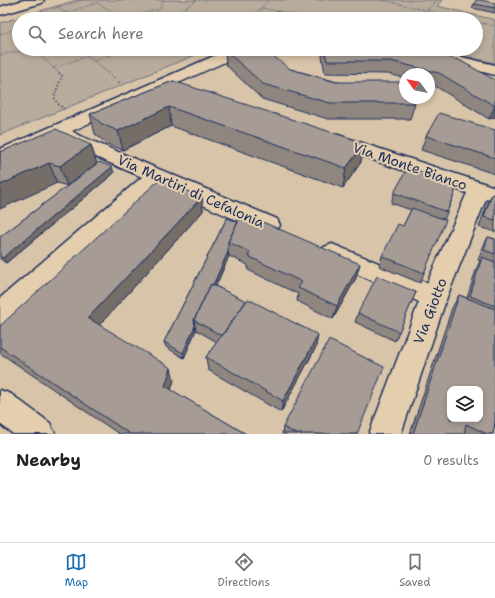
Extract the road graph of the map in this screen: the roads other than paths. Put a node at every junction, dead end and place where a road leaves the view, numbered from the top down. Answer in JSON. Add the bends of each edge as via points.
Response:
{"nodes":[{"id":1,"x":38,"y":0,"type":"edge"},
{"id":2,"x":0,"y":11,"type":"edge"},
{"id":3,"x":227,"y":56,"type":"edge"},
{"id":4,"x":438,"y":56,"type":"edge"},
{"id":5,"x":495,"y":70,"type":"edge"},
{"id":6,"x":167,"y":83,"type":"junction"},
{"id":7,"x":191,"y":91,"type":"edge"},
{"id":8,"x":60,"y":130,"type":"junction"},
{"id":9,"x":316,"y":134,"type":"edge"},
{"id":10,"x":0,"y":156,"type":"edge"},
{"id":11,"x":156,"y":176,"type":"junction"},
{"id":12,"x":487,"y":192,"type":"edge"},
{"id":13,"x":286,"y":232,"type":"edge"},
{"id":14,"x":314,"y":245,"type":"edge"},
{"id":15,"x":434,"y":297,"type":"junction"},
{"id":16,"x":0,"y":314,"type":"edge"},
{"id":17,"x":0,"y":405,"type":"edge"},
{"id":18,"x":39,"y":434,"type":"edge"},
{"id":19,"x":385,"y":434,"type":"edge"}],
"edges":[{"from":1,"to":2,"type":"street"},
{"from":3,"to":6,"type":"street"},
{"from":4,"to":5,"type":"street"},
{"from":6,"to":7,"type":"street"},
{"from":6,"to":8,"type":"street"},
{"from":8,"to":10,"type":"street"},
{"from":8,"to":11,"type":"street","name":"Via Martiri di Cefalonia","via":[[71,139]]},
{"from":9,"to":12,"type":"street","name":"Via Monte Bianco"},
{"from":11,"to":13,"type":"street","name":"Via Martiri di Cefalonia"},
{"from":11,"to":16,"type":"street"},
{"from":12,"to":15,"type":"street","name":"Via Giotto"},
{"from":14,"to":15,"type":"street"},
{"from":15,"to":19,"type":"street","name":"Via Giotto"},
{"from":17,"to":18,"type":"street"}]}
